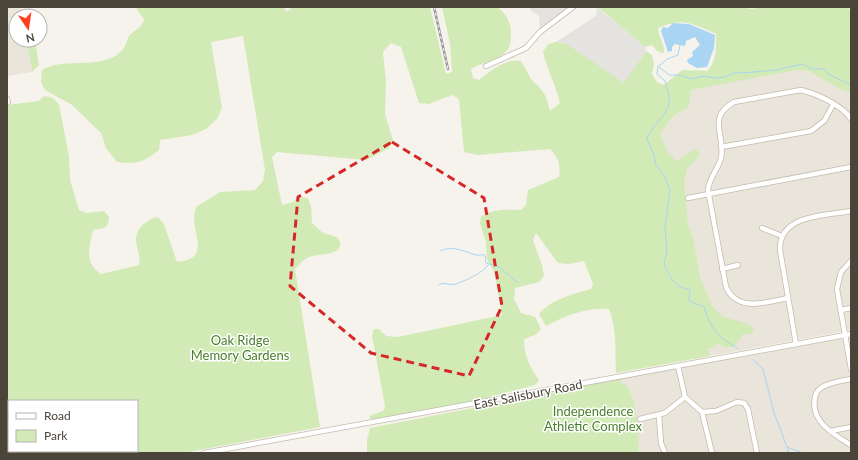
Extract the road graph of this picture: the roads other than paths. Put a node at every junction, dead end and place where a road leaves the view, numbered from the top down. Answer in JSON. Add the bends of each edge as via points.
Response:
{"nodes":[{"id":1,"x":573,"y":7,"type":"edge"},
{"id":2,"x":486,"y":66,"type":"dead end"},
{"id":3,"x":833,"y":105,"type":"junction"},
{"id":4,"x":851,"y":119,"type":"edge"},
{"id":5,"x":721,"y":147,"type":"junction"},
{"id":6,"x":851,"y":167,"type":"edge"},
{"id":7,"x":708,"y":194,"type":"junction"},
{"id":8,"x":688,"y":198,"type":"dead end"},
{"id":9,"x":851,"y":211,"type":"edge"},
{"id":10,"x":762,"y":228,"type":"dead end"},
{"id":11,"x":782,"y":236,"type":"junction"},
{"id":12,"x":851,"y":261,"type":"edge"},
{"id":13,"x":738,"y":266,"type":"dead end"},
{"id":14,"x":722,"y":269,"type":"junction"},
{"id":15,"x":788,"y":298,"type":"junction"},
{"id":16,"x":851,"y":308,"type":"edge"},
{"id":17,"x":841,"y":310,"type":"junction"},
{"id":18,"x":851,"y":334,"type":"edge"},
{"id":19,"x":845,"y":335,"type":"junction"},
{"id":20,"x":796,"y":344,"type":"junction"},
{"id":21,"x":678,"y":366,"type":"junction"},
{"id":22,"x":851,"y":369,"type":"edge"},
{"id":23,"x":851,"y":379,"type":"edge"},
{"id":24,"x":685,"y":397,"type":"junction"},
{"id":25,"x":702,"y":412,"type":"junction"},
{"id":26,"x":659,"y":416,"type":"junction"},
{"id":27,"x":640,"y":419,"type":"dead end"},
{"id":28,"x":851,"y":426,"type":"edge"},
{"id":29,"x":831,"y":431,"type":"junction"},
{"id":30,"x":851,"y":445,"type":"edge"},
{"id":31,"x":204,"y":453,"type":"edge"},
{"id":32,"x":665,"y":453,"type":"edge"},
{"id":33,"x":712,"y":453,"type":"edge"},
{"id":34,"x":757,"y":453,"type":"edge"}],
"edges":[{"from":1,"to":2,"type":"street","via":[[540,32],[526,48]]},
{"from":3,"to":4,"type":"street","via":[[844,111]]},
{"from":3,"to":5,"type":"street","via":[[824,121],[811,131]]},
{"from":3,"to":5,"type":"street","via":[[803,90],[739,100],[725,108],[719,118],[717,126]]},
{"from":5,"to":7,"type":"street","via":[[720,161],[708,183]]},
{"from":6,"to":7,"type":"street"},
{"from":7,"to":8,"type":"street"},
{"from":7,"to":14,"type":"street"},
{"from":9,"to":11,"type":"street","via":[[800,220],[788,227]]},
{"from":10,"to":11,"type":"street"},
{"from":11,"to":15,"type":"street","via":[[780,250]]},
{"from":12,"to":17,"type":"street","via":[[843,268],[838,281]]},
{"from":13,"to":14,"type":"street"},
{"from":14,"to":15,"type":"street","via":[[728,291],[735,299],[751,304]]},
{"from":15,"to":20,"type":"street"},
{"from":16,"to":17,"type":"street"},
{"from":17,"to":19,"type":"street"},
{"from":18,"to":19,"type":"street","name":"East Salisbury Road"},
{"from":19,"to":20,"type":"street","name":"East Salisbury Road"},
{"from":19,"to":22,"type":"street"},
{"from":20,"to":21,"type":"street","name":"East Salisbury Road"},
{"from":21,"to":24,"type":"street"},
{"from":21,"to":31,"type":"street","name":"East Salisbury Road"},
{"from":23,"to":29,"type":"street","via":[[820,388],[815,395],[816,414]]},
{"from":24,"to":25,"type":"street"},
{"from":24,"to":26,"type":"street"},
{"from":25,"to":33,"type":"street"},
{"from":25,"to":34,"type":"street","via":[[716,411],[737,402],[744,403],[748,409]]},
{"from":26,"to":27,"type":"street"},
{"from":26,"to":32,"type":"street","via":[[661,443]]},
{"from":28,"to":29,"type":"street"},
{"from":29,"to":30,"type":"street"}]}
